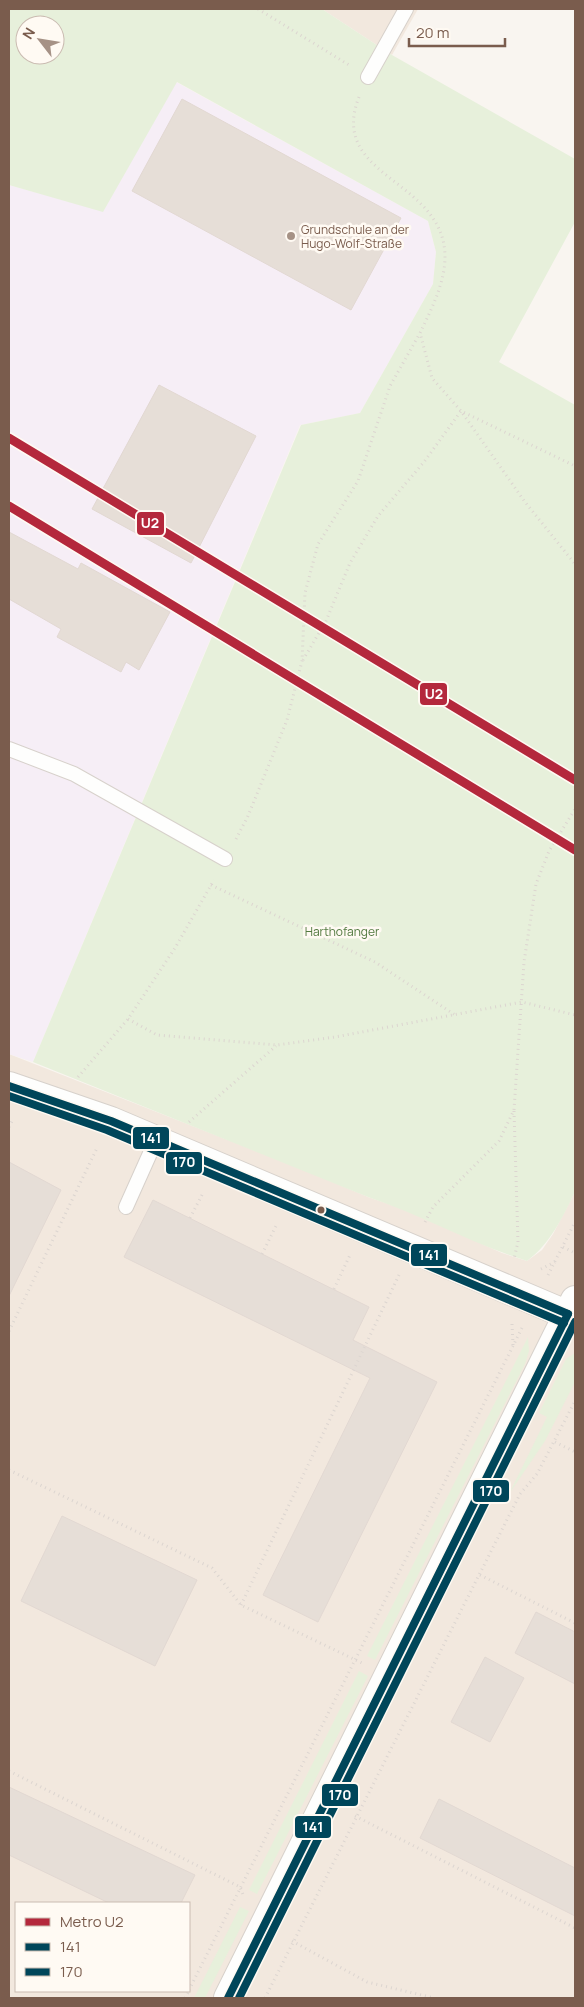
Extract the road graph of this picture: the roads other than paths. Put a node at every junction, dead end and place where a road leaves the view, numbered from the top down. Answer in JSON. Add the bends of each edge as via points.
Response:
{"nodes":[{"id":1,"x":406,"y":9,"type":"edge"},
{"id":2,"x":368,"y":77,"type":"road end"},
{"id":3,"x":9,"y":749,"type":"edge"},
{"id":4,"x":225,"y":859,"type":"road end"},
{"id":5,"x":9,"y":1086,"type":"edge"},
{"id":6,"x":156,"y":1140,"type":"junction"},
{"id":7,"x":126,"y":1207,"type":"dead end"},
{"id":8,"x":573,"y":1311,"type":"edge"},
{"id":9,"x":228,"y":1998,"type":"edge"}],
"edges":[{"from":1,"to":2,"type":"lane"},
{"from":3,"to":4,"type":"lane","via":[[74,774]]},
{"from":5,"to":6,"type":"street"},
{"from":6,"to":7,"type":"lane"},
{"from":6,"to":8,"type":"street","via":[[536,1300]]},
{"from":8,"to":9,"type":"street"}]}
